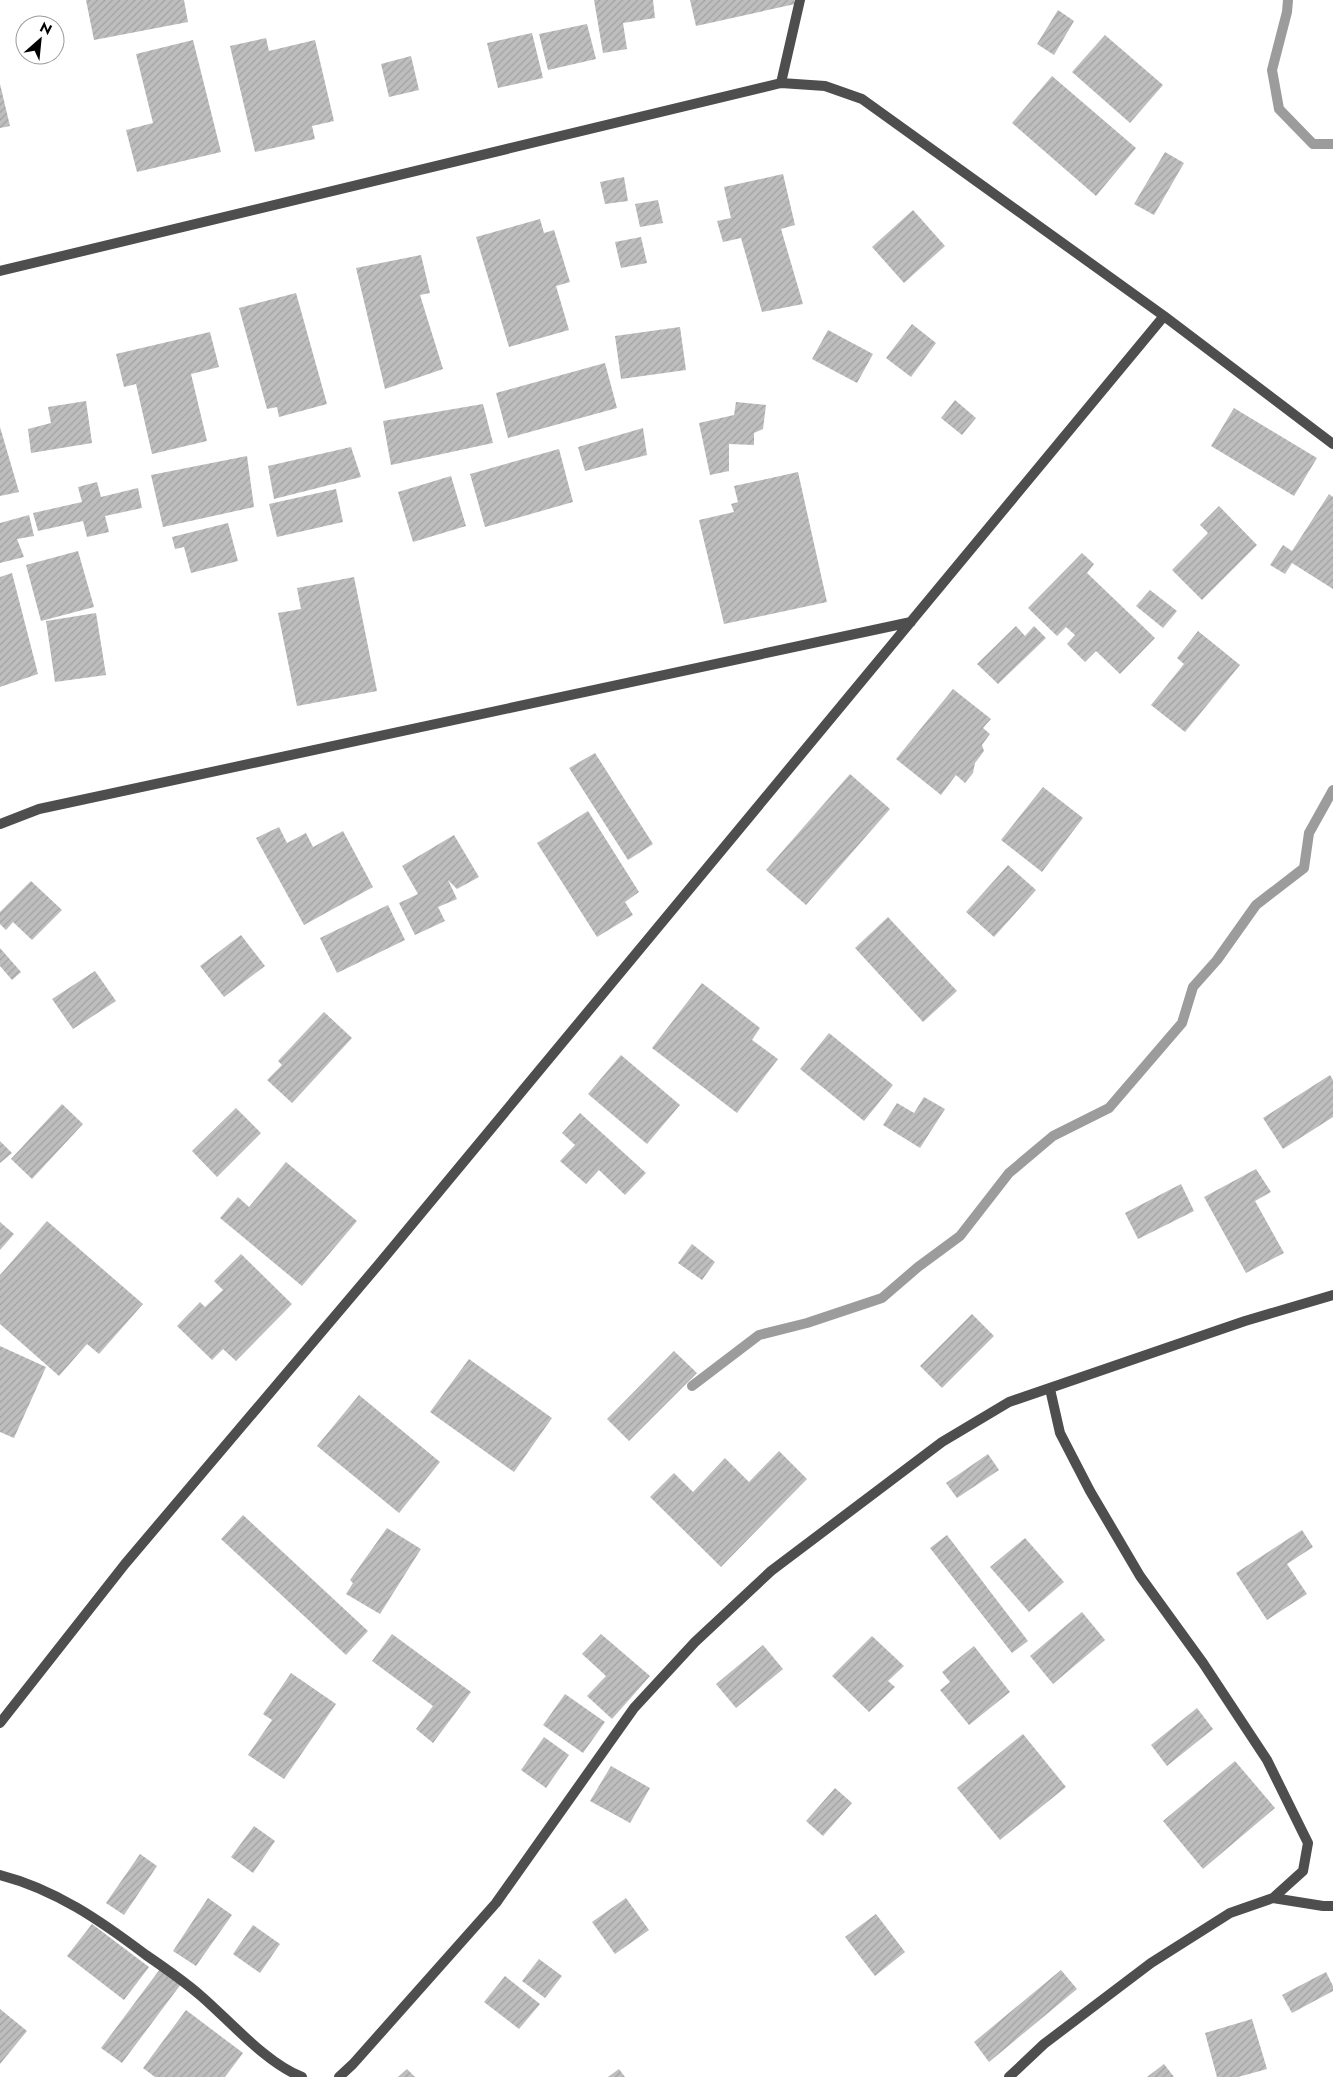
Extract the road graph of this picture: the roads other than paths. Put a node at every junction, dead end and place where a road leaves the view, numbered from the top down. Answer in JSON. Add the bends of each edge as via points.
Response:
{"nodes":[{"id":1,"x":800,"y":0,"type":"edge"},
{"id":2,"x":780,"y":82,"type":"junction"},
{"id":3,"x":0,"y":271,"type":"edge"},
{"id":4,"x":1164,"y":316,"type":"junction"},
{"id":5,"x":1333,"y":444,"type":"edge"},
{"id":6,"x":911,"y":622,"type":"junction"},
{"id":7,"x":0,"y":824,"type":"edge"},
{"id":8,"x":1333,"y":1295,"type":"edge"},
{"id":9,"x":1050,"y":1389,"type":"junction"},
{"id":10,"x":0,"y":1723,"type":"edge"},
{"id":11,"x":0,"y":1875,"type":"edge"},
{"id":12,"x":1273,"y":1898,"type":"junction"},
{"id":13,"x":1333,"y":1906,"type":"edge"},
{"id":14,"x":302,"y":2077,"type":"edge"},
{"id":15,"x":339,"y":2077,"type":"edge"},
{"id":16,"x":1009,"y":2077,"type":"edge"}],
"edges":[{"from":1,"to":2,"type":"street"},
{"from":2,"to":3,"type":"street"},
{"from":2,"to":4,"type":"street","via":[[825,86],[862,99]]},
{"from":4,"to":5,"type":"street"},
{"from":4,"to":6,"type":"street"},
{"from":6,"to":7,"type":"street","via":[[39,809]]},
{"from":6,"to":10,"type":"street","via":[[379,1264],[124,1564]]},
{"from":8,"to":9,"type":"street","via":[[1246,1321]]},
{"from":9,"to":12,"type":"street","via":[[1060,1433],[1090,1491],[1140,1576],[1267,1760],[1308,1843],[1303,1871]]},
{"from":9,"to":15,"type":"street","via":[[1009,1402],[942,1442],[771,1571],[695,1642],[634,1708],[496,1903]]},
{"from":11,"to":14,"type":"street","via":[[28,1882],[107,1925],[200,1995],[291,2073]]},
{"from":12,"to":13,"type":"street"},
{"from":12,"to":16,"type":"street","via":[[1230,1913],[1151,1963],[1044,2044]]}]}
